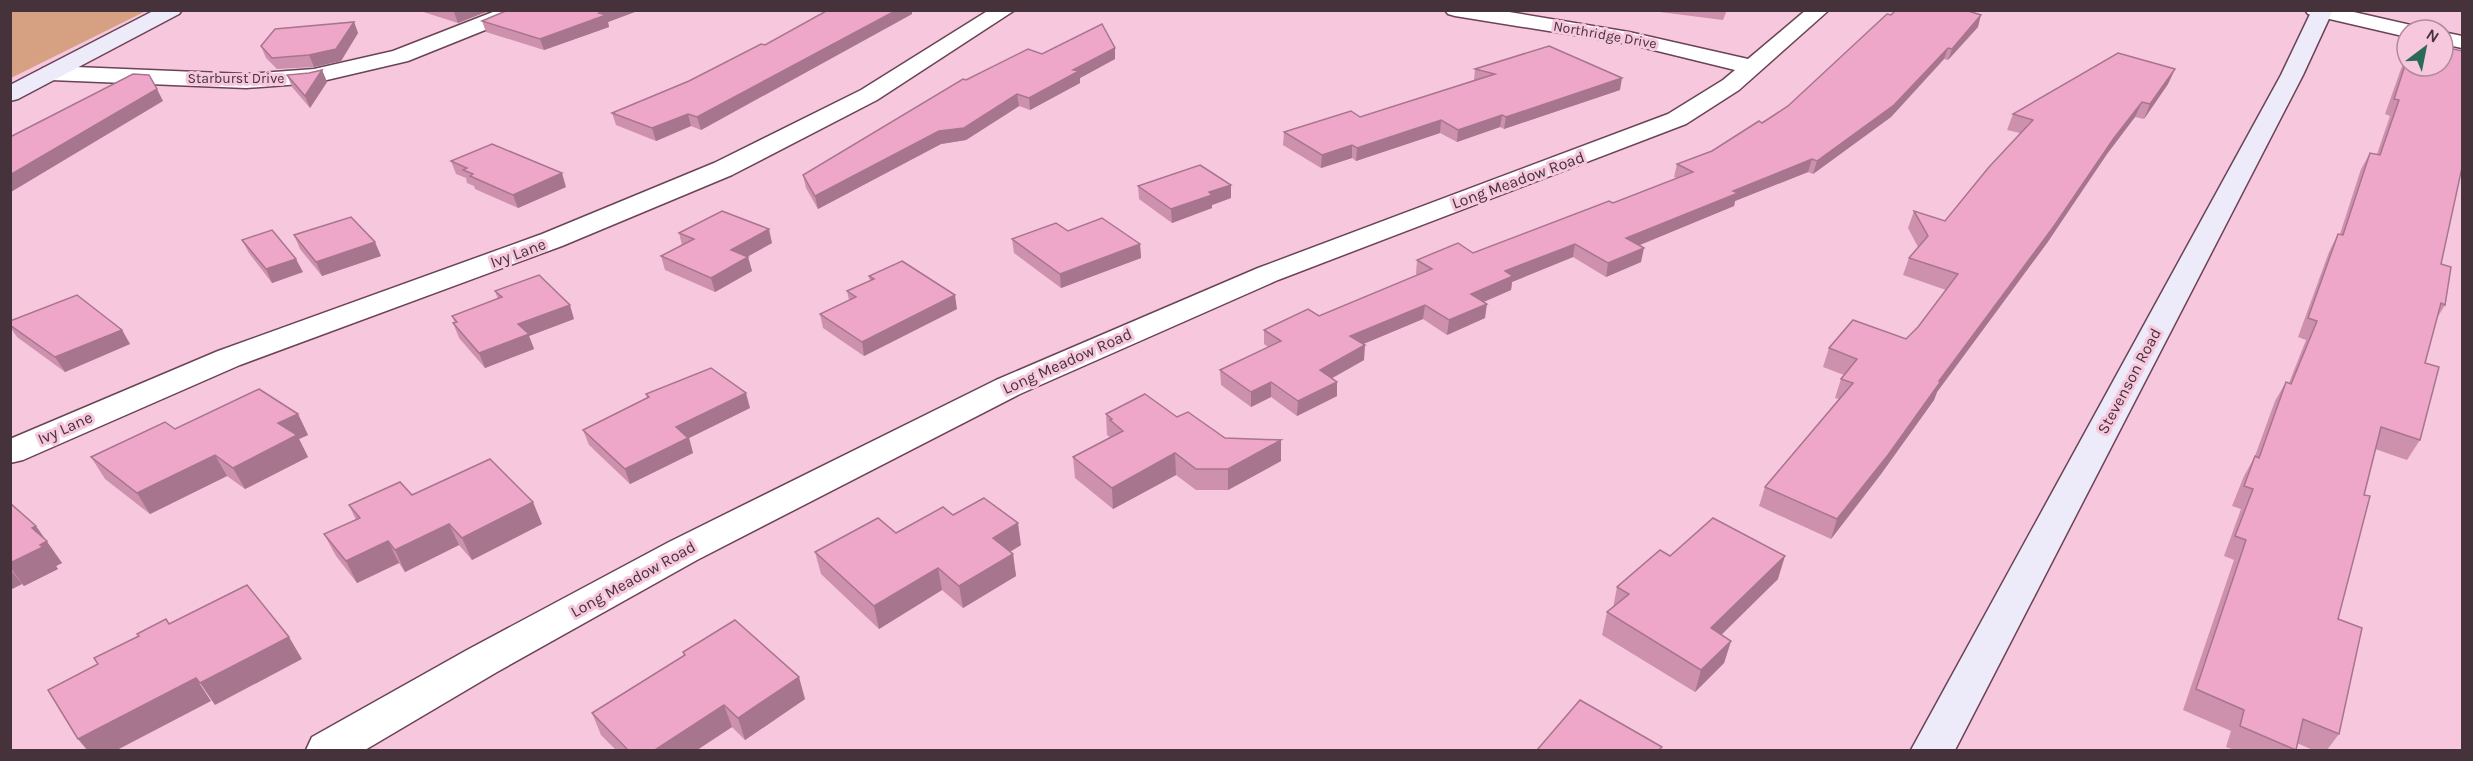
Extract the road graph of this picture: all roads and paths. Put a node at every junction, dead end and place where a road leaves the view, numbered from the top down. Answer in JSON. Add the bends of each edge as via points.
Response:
{"nodes":[{"id":1,"x":172,"y":10,"type":"edge"},
{"id":2,"x":518,"y":10,"type":"edge"},
{"id":3,"x":1005,"y":10,"type":"edge"},
{"id":4,"x":1455,"y":10,"type":"edge"},
{"id":5,"x":1819,"y":10,"type":"edge"},
{"id":6,"x":2320,"y":11,"type":"edge"},
{"id":7,"x":2395,"y":28,"type":"edge"},
{"id":8,"x":1752,"y":67,"type":"junction"},
{"id":9,"x":51,"y":73,"type":"junction"},
{"id":10,"x":10,"y":94,"type":"edge"},
{"id":11,"x":10,"y":452,"type":"edge"},
{"id":12,"x":328,"y":750,"type":"edge"},
{"id":13,"x":1933,"y":750,"type":"edge"}],
"edges":[{"from":1,"to":9,"type":"main road"},
{"from":2,"to":9,"type":"street","name":"Starburst Drive","via":[[400,56],[314,76],[246,81]]},
{"from":3,"to":11,"type":"street","name":"Ivy Lane","via":[[869,95],[723,169],[552,240],[229,358]]},
{"from":4,"to":8,"type":"street","name":"Northridge Drive","via":[[1629,38]]},
{"from":5,"to":8,"type":"street","name":"Long Meadow Road"},
{"from":6,"to":7,"type":"street"},
{"from":6,"to":13,"type":"main road","name":"Stevenson Road","via":[[2281,96]]},
{"from":8,"to":12,"type":"street","name":"Long Meadow Road","via":[[1708,102],[1677,119],[1268,274],[1008,387],[683,551]]},
{"from":9,"to":10,"type":"main road"}]}
